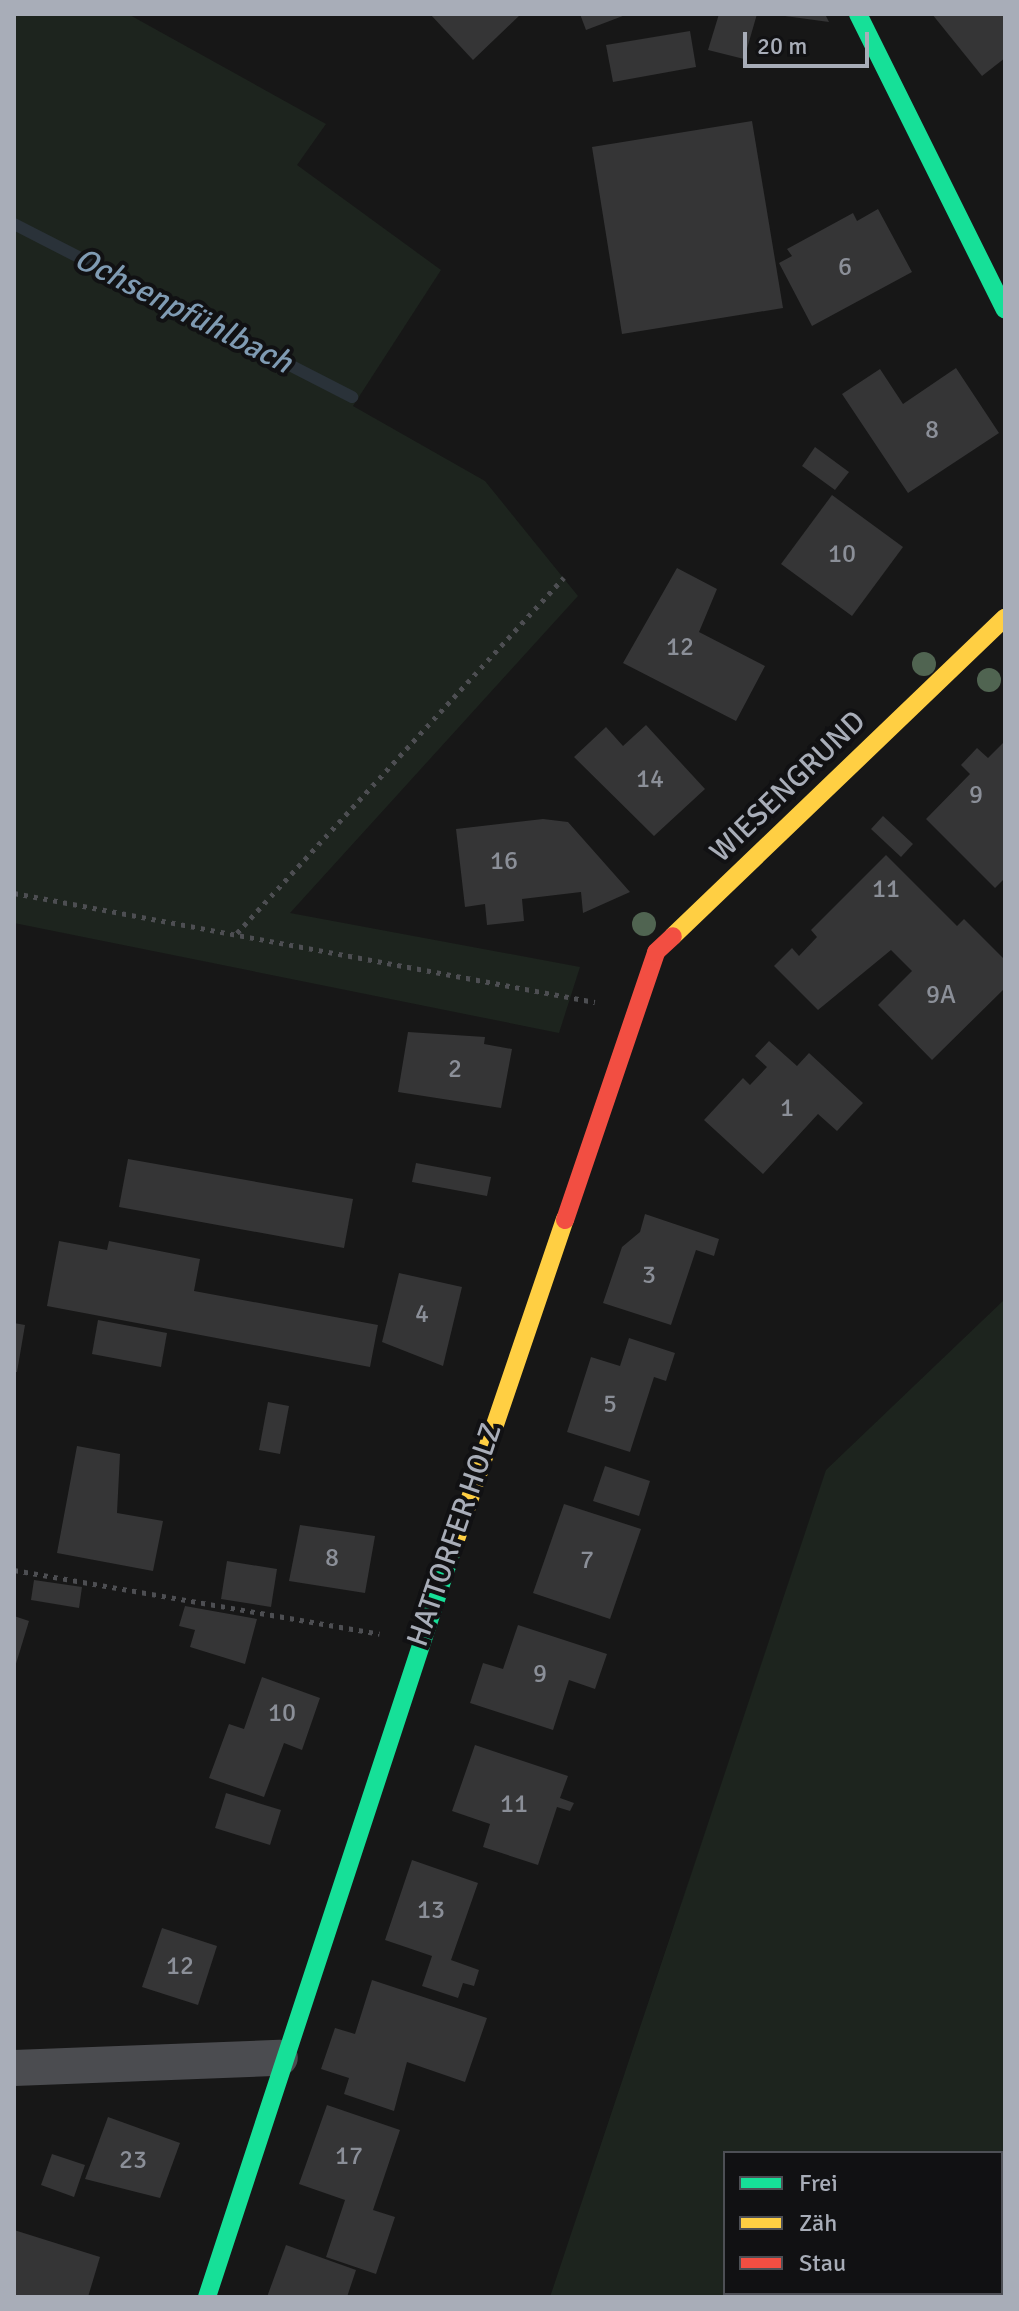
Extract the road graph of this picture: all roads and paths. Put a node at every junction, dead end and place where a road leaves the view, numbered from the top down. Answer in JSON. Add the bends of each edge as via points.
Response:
{"nodes":[{"id":1,"x":858,"y":14,"type":"edge"},
{"id":2,"x":1005,"y":310,"type":"edge"},
{"id":3,"x":564,"y":578,"type":"dead end"},
{"id":4,"x":1005,"y":618,"type":"edge"},
{"id":5,"x":14,"y":893,"type":"edge"},
{"id":6,"x":237,"y":933,"type":"junction"},
{"id":7,"x":630,"y":1012,"type":"junction"},
{"id":8,"x":14,"y":1570,"type":"edge"},
{"id":9,"x":419,"y":1641,"type":"junction"},
{"id":10,"x":280,"y":2058,"type":"junction"},
{"id":11,"x":14,"y":2068,"type":"edge"},
{"id":12,"x":207,"y":2297,"type":"edge"}],
"edges":[{"from":1,"to":2,"type":"street"},
{"from":3,"to":6,"type":"path"},
{"from":4,"to":7,"type":"street","name":"WIESENGRUND","via":[[656,952]]},
{"from":5,"to":6,"type":"path"},
{"from":6,"to":7,"type":"path"},
{"from":7,"to":9,"type":"street","name":"HATTORFER HOLZ"},
{"from":8,"to":9,"type":"path"},
{"from":9,"to":10,"type":"street","name":"HATTORFER HOLZ"},
{"from":10,"to":11,"type":"street"},
{"from":10,"to":12,"type":"street","name":"HATTORFER HOLZ"}]}
